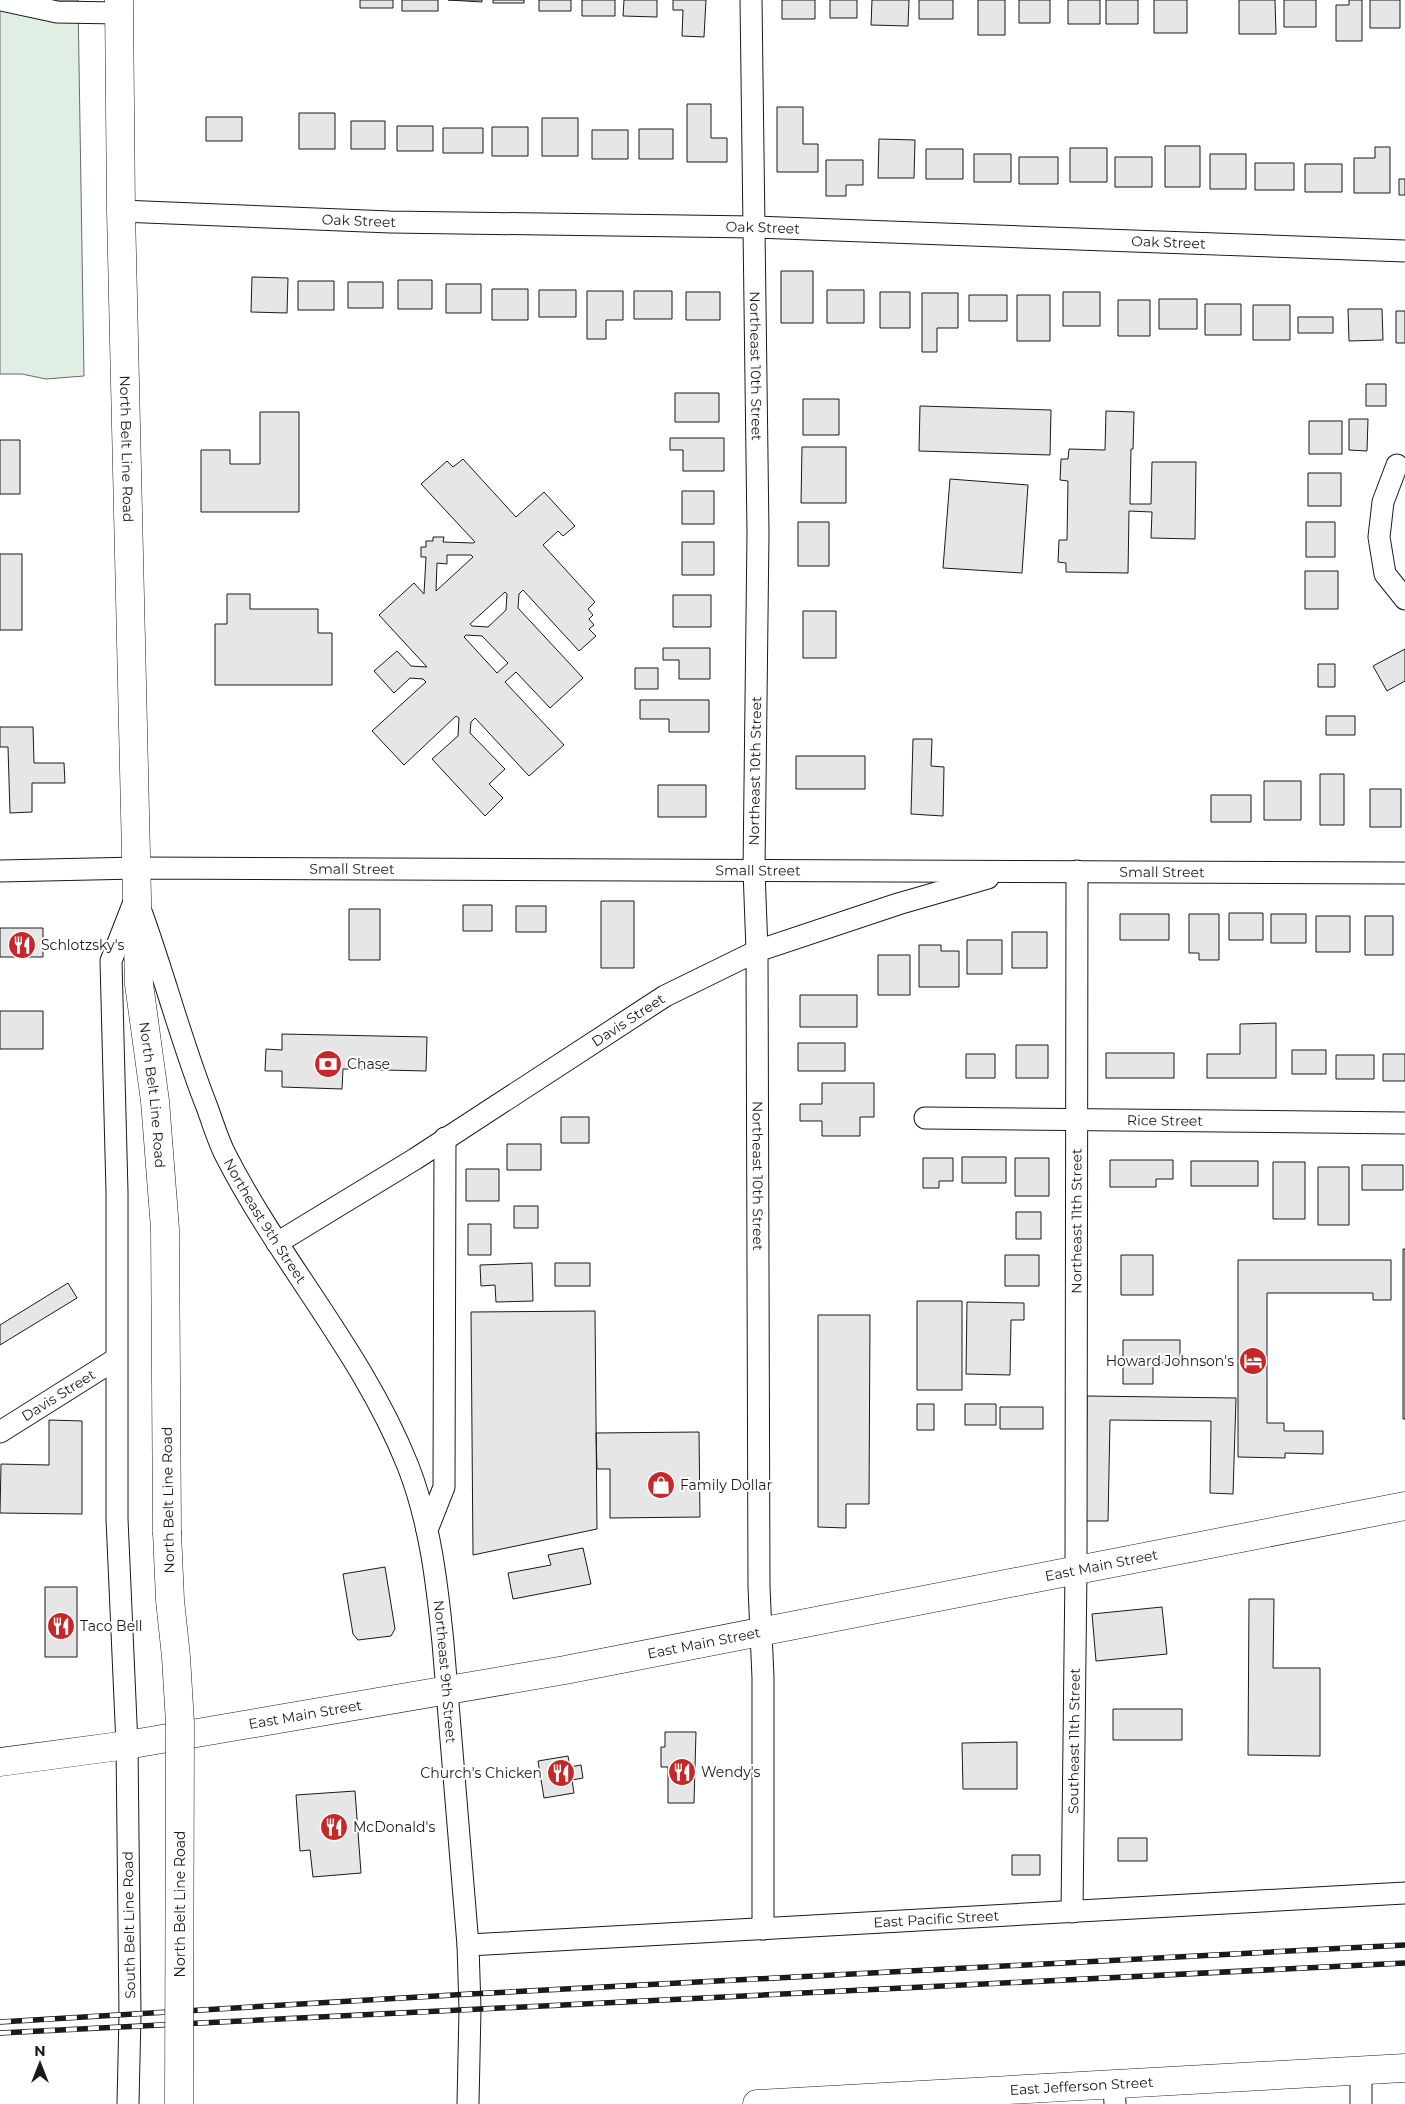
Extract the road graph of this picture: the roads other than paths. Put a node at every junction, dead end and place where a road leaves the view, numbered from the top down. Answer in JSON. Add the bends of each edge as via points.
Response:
{"nodes":[{"id":1,"x":2,"y":0,"type":"edge"},
{"id":2,"x":751,"y":0,"type":"edge"},
{"id":3,"x":119,"y":6,"type":"edge"},
{"id":4,"x":121,"y":211,"type":"junction"},
{"id":5,"x":754,"y":227,"type":"junction"},
{"id":6,"x":1405,"y":251,"type":"edge"},
{"id":7,"x":1397,"y":465,"type":"dead end"},
{"id":8,"x":1405,"y":599,"type":"edge"},
{"id":9,"x":124,"y":868,"type":"junction"},
{"id":10,"x":754,"y":870,"type":"junction"},
{"id":11,"x":0,"y":871,"type":"edge"},
{"id":12,"x":1014,"y":871,"type":"junction"},
{"id":13,"x":1077,"y":872,"type":"junction"},
{"id":14,"x":1405,"y":873,"type":"edge"},
{"id":15,"x":136,"y":897,"type":"junction"},
{"id":16,"x":757,"y":951,"type":"junction"},
{"id":17,"x":924,"y":1118,"type":"dead end"},
{"id":18,"x":1078,"y":1120,"type":"junction"},
{"id":19,"x":1405,"y":1124,"type":"edge"},
{"id":20,"x":445,"y":1138,"type":"junction"},
{"id":21,"x":277,"y":1243,"type":"junction"},
{"id":22,"x":116,"y":1359,"type":"junction"},
{"id":23,"x":0,"y":1432,"type":"edge"},
{"id":24,"x":1405,"y":1506,"type":"edge"},
{"id":25,"x":427,"y":1530,"type":"junction"},
{"id":26,"x":1076,"y":1570,"type":"junction"},
{"id":27,"x":761,"y":1632,"type":"junction"},
{"id":28,"x":448,"y":1691,"type":"junction"},
{"id":29,"x":127,"y":1746,"type":"junction"},
{"id":30,"x":0,"y":1762,"type":"edge"},
{"id":31,"x":1405,"y":1893,"type":"edge"},
{"id":32,"x":1072,"y":1912,"type":"junction"},
{"id":33,"x":763,"y":1929,"type":"junction"},
{"id":34,"x":468,"y":1945,"type":"junction"},
{"id":35,"x":1405,"y":2068,"type":"edge"},
{"id":36,"x":1361,"y":2070,"type":"junction"},
{"id":37,"x":1114,"y":2094,"type":"edge"},
{"id":38,"x":869,"y":2101,"type":"edge"},
{"id":39,"x":128,"y":2104,"type":"edge"},
{"id":40,"x":179,"y":2104,"type":"edge"},
{"id":41,"x":468,"y":2104,"type":"edge"},
{"id":42,"x":757,"y":2104,"type":"edge"},
{"id":43,"x":1361,"y":2104,"type":"edge"}],
"edges":[{"from":1,"to":3,"type":"street","via":[[57,12]]},
{"from":2,"to":5,"type":"street","name":"Northeast 10th Street"},
{"from":3,"to":4,"type":"main road","name":"North Belt Line Road"},
{"from":4,"to":5,"type":"street","name":"Oak Street","via":[[390,222]]},
{"from":4,"to":9,"type":"main road","name":"North Belt Line Road"},
{"from":5,"to":6,"type":"street","name":"Oak Street"},
{"from":5,"to":10,"type":"street","name":"Northeast 10th Street","via":[[758,533]]},
{"from":7,"to":8,"type":"street","via":[[1383,502],[1379,537],[1385,574]]},
{"from":9,"to":10,"type":"street","name":"Small Street"},
{"from":9,"to":11,"type":"street","name":"Small Street"},
{"from":9,"to":15,"type":"main road","name":"North Belt Line Road"},
{"from":10,"to":12,"type":"street","name":"Small Street"},
{"from":10,"to":16,"type":"street","name":"Northeast 10th Street"},
{"from":12,"to":13,"type":"street","name":"Small Street"},
{"from":12,"to":16,"type":"street","name":"Davis Street","via":[[898,904]]},
{"from":13,"to":14,"type":"street","name":"Small Street"},
{"from":13,"to":18,"type":"street","name":"Northeast 11th Street"},
{"from":15,"to":21,"type":"street","name":"Northeast 9th Street","via":[[164,974],[191,1066],[225,1155]]},
{"from":15,"to":22,"type":"street","name":"North Belt Line Road","via":[[111,961]]},
{"from":15,"to":40,"type":"main road","name":"North Belt Line Road","bridge":true,"via":[[139,984],[155,1101],[165,1229],[167,1532],[180,1723]]},
{"from":16,"to":20,"type":"street","name":"Davis Street","via":[[665,996]]},
{"from":16,"to":27,"type":"street","name":"Northeast 10th Street"},
{"from":17,"to":18,"type":"street","name":"Rice Street"},
{"from":18,"to":19,"type":"street","name":"Rice Street"},
{"from":18,"to":26,"type":"street","name":"Northeast 11th Street"},
{"from":20,"to":21,"type":"street","name":"Davis Street"},
{"from":20,"to":25,"type":"street","via":[[444,1487]]},
{"from":21,"to":25,"type":"street","name":"Northeast 9th Street","via":[[373,1392],[408,1467]]},
{"from":22,"to":23,"type":"street","name":"Davis Street"},
{"from":22,"to":29,"type":"street","name":"North Belt Line Road","via":[[118,1519]]},
{"from":24,"to":26,"type":"main road","name":"East Main Street"},
{"from":25,"to":28,"type":"street","name":"Northeast 9th Street","via":[[438,1592]]},
{"from":26,"to":27,"type":"main road","name":"East Main Street"},
{"from":26,"to":32,"type":"street","name":"Southeast 11th Street"},
{"from":27,"to":28,"type":"main road","name":"East Main Street"},
{"from":27,"to":33,"type":"street","name":"Northeast 10th Street"},
{"from":28,"to":29,"type":"main road","name":"East Main Street"},
{"from":28,"to":34,"type":"street","name":"Northeast 9th Street"},
{"from":29,"to":30,"type":"main road","name":"East Main Street"},
{"from":29,"to":39,"type":"street","name":"South Belt Line Road"},
{"from":31,"to":32,"type":"street","name":"East Pacific Street"},
{"from":32,"to":33,"type":"street","name":"East Pacific Street"},
{"from":33,"to":34,"type":"street","name":"East Pacific Street"},
{"from":34,"to":41,"type":"street","name":"Northeast 9th Street"},
{"from":35,"to":36,"type":"main road","name":"East Jefferson Street"},
{"from":36,"to":37,"type":"main road","name":"East Jefferson Street"},
{"from":36,"to":43,"type":"street"},
{"from":37,"to":38,"type":"main road","name":"East Jefferson Street"},
{"from":38,"to":42,"type":"main road","name":"East Jefferson Street"}]}
